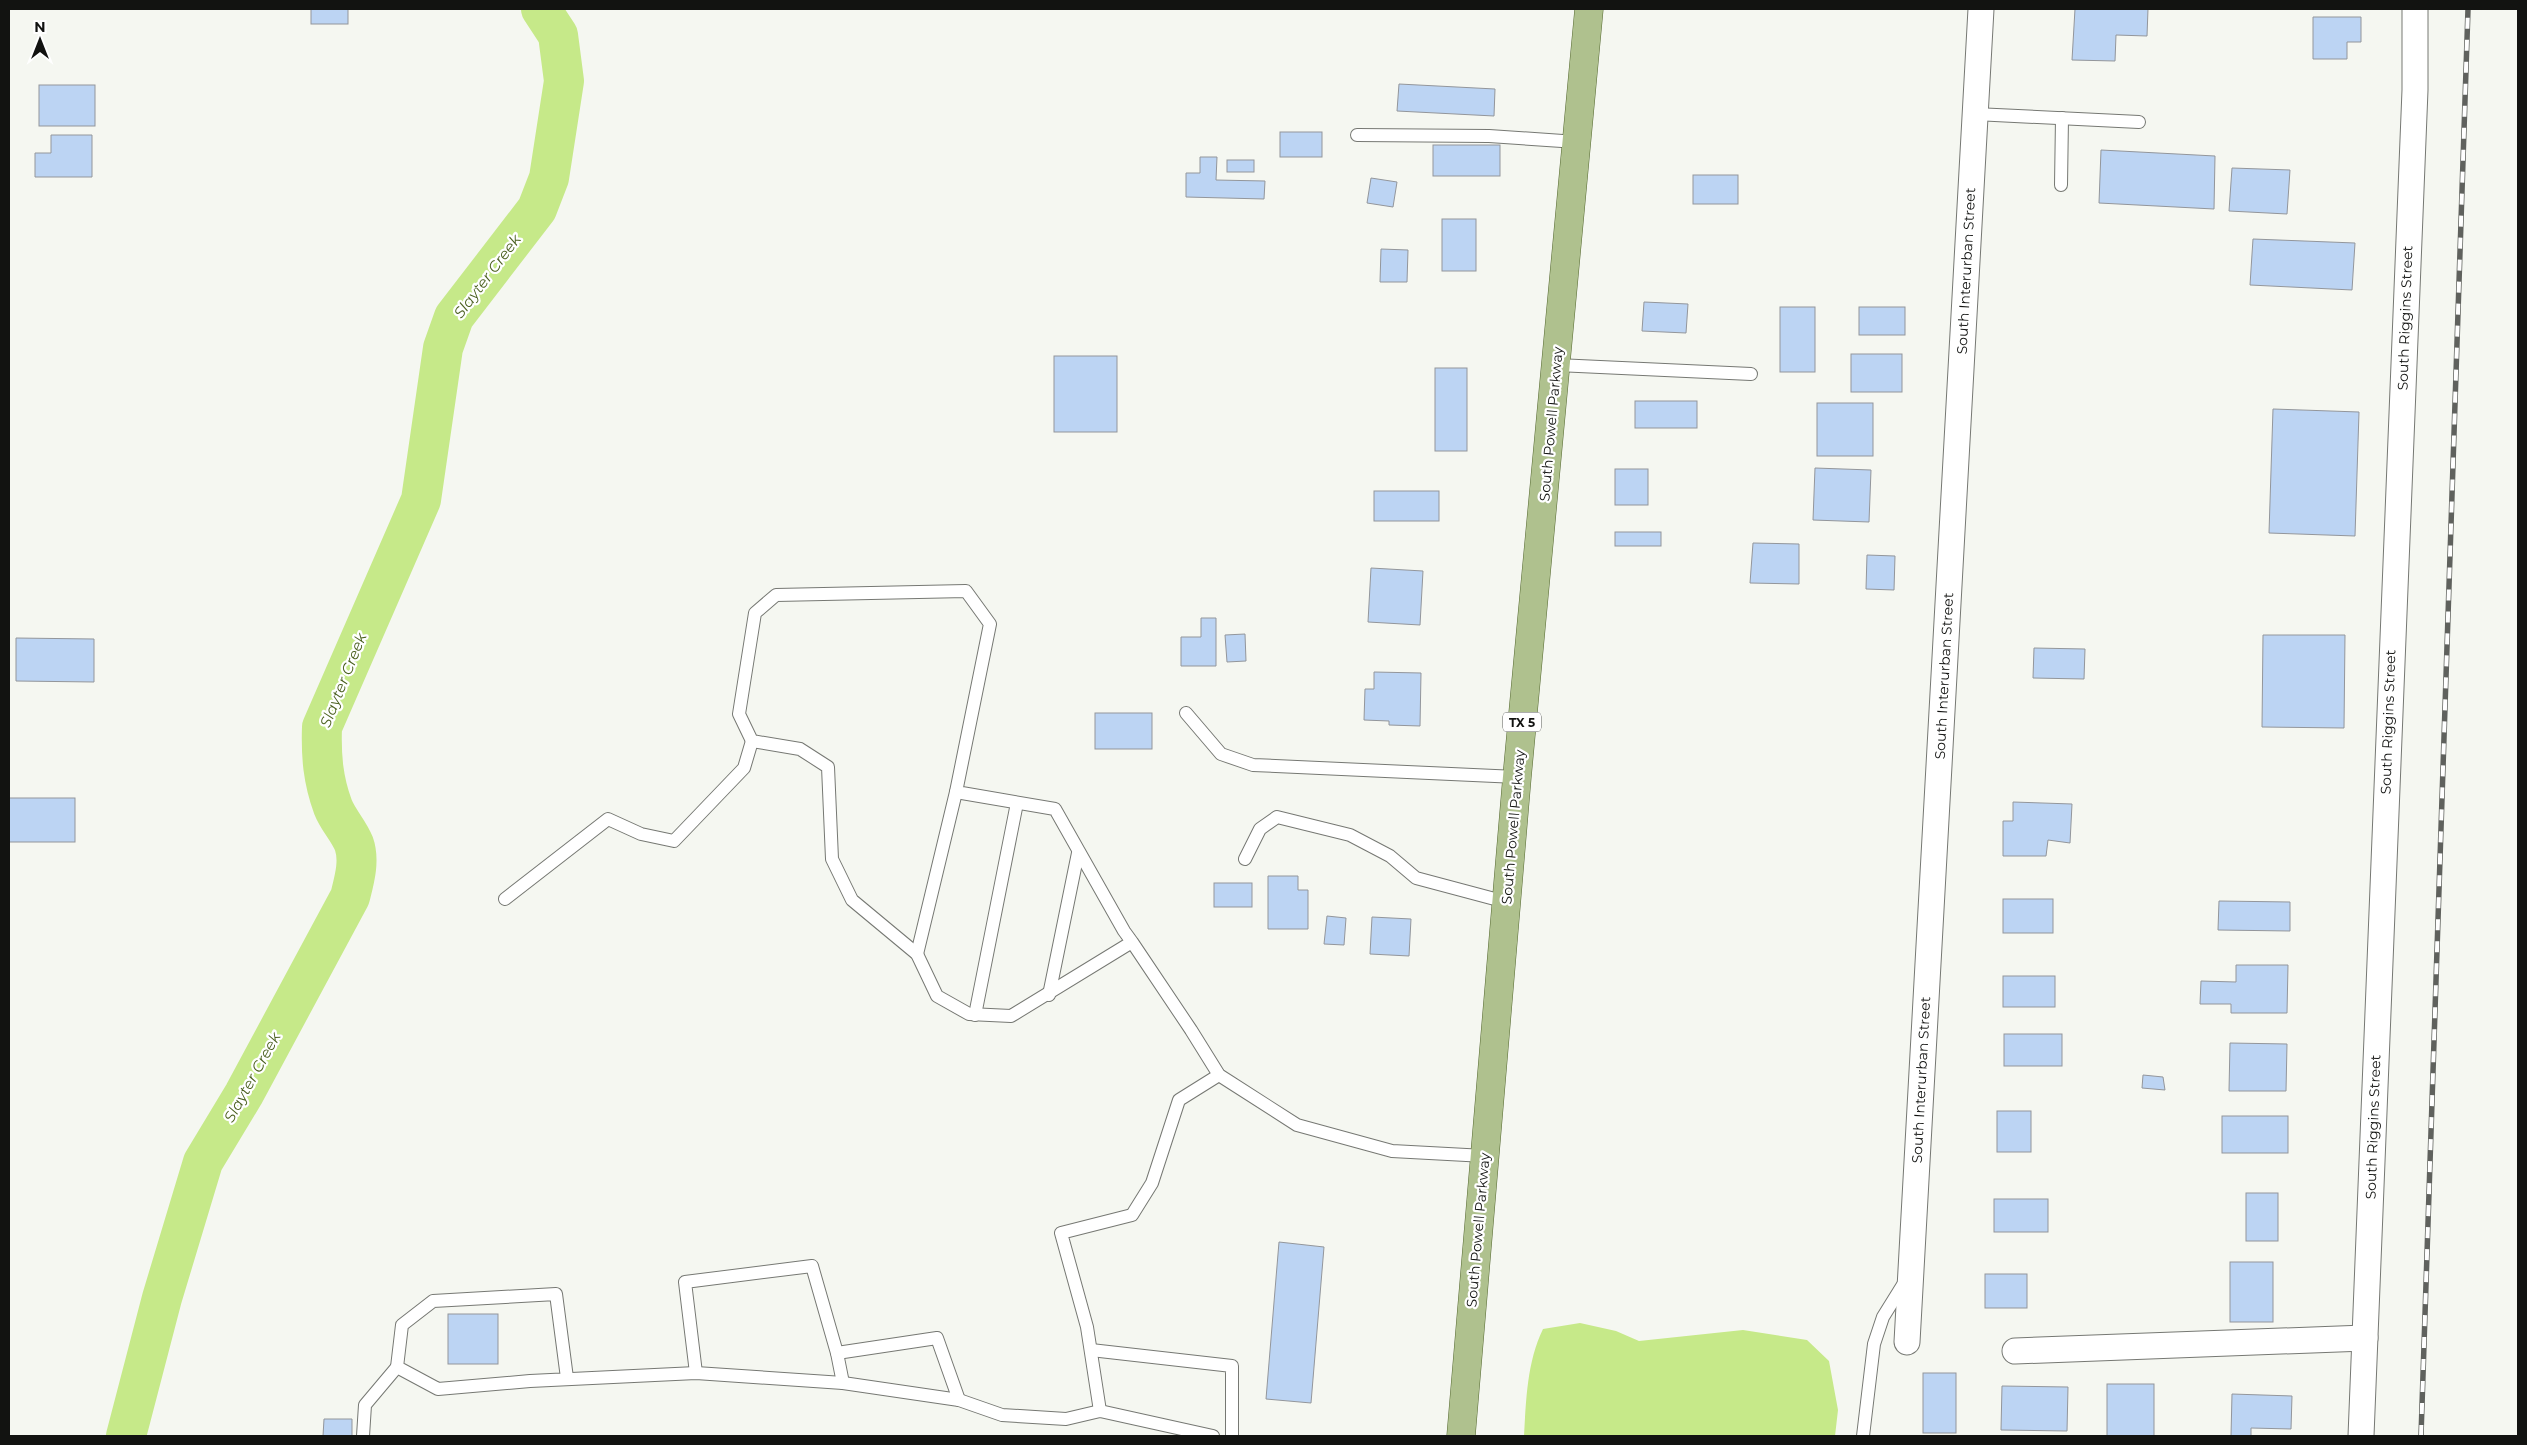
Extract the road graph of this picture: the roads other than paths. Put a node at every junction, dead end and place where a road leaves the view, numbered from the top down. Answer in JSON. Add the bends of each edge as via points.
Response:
{"nodes":[{"id":1,"x":1589,"y":9,"type":"edge"},
{"id":2,"x":1981,"y":9,"type":"edge"},
{"id":3,"x":2415,"y":9,"type":"edge"},
{"id":4,"x":1975,"y":114,"type":"junction"},
{"id":5,"x":2062,"y":118,"type":"junction"},
{"id":6,"x":2139,"y":122,"type":"dead end"},
{"id":7,"x":1357,"y":135,"type":"dead end"},
{"id":8,"x":1577,"y":142,"type":"junction"},
{"id":9,"x":2061,"y":186,"type":"dead end"},
{"id":10,"x":1557,"y":365,"type":"junction"},
{"id":11,"x":1751,"y":374,"type":"dead end"},
{"id":12,"x":1186,"y":712,"type":"dead end"},
{"id":13,"x":752,"y":742,"type":"junction"},
{"id":14,"x":1517,"y":777,"type":"junction"},
{"id":15,"x":956,"y":792,"type":"junction"},
{"id":16,"x":1017,"y":803,"type":"junction"},
{"id":17,"x":1078,"y":853,"type":"junction"},
{"id":18,"x":1245,"y":859,"type":"dead end"},
{"id":19,"x":505,"y":899,"type":"dead end"},
{"id":20,"x":1506,"y":902,"type":"junction"},
{"id":21,"x":1132,"y":942,"type":"junction"},
{"id":22,"x":917,"y":954,"type":"junction"},
{"id":23,"x":1049,"y":994,"type":"junction"},
{"id":24,"x":975,"y":1015,"type":"junction"},
{"id":25,"x":1219,"y":1076,"type":"junction"},
{"id":26,"x":1485,"y":1156,"type":"junction"},
{"id":27,"x":1910,"y":1273,"type":"junction"},
{"id":28,"x":2365,"y":1338,"type":"junction"},
{"id":29,"x":1907,"y":1342,"type":"dead end"},
{"id":30,"x":1091,"y":1350,"type":"junction"},
{"id":31,"x":2015,"y":1351,"type":"dead end"},
{"id":32,"x":837,"y":1353,"type":"junction"},
{"id":33,"x":397,"y":1367,"type":"junction"},
{"id":34,"x":696,"y":1372,"type":"junction"},
{"id":35,"x":567,"y":1378,"type":"junction"},
{"id":36,"x":843,"y":1383,"type":"junction"},
{"id":37,"x":959,"y":1400,"type":"junction"},
{"id":38,"x":1100,"y":1411,"type":"junction"},
{"id":39,"x":1458,"y":1434,"type":"edge"},
{"id":40,"x":363,"y":1436,"type":"edge"},
{"id":41,"x":1213,"y":1436,"type":"edge"},
{"id":42,"x":1232,"y":1436,"type":"edge"},
{"id":43,"x":1863,"y":1436,"type":"edge"},
{"id":44,"x":2361,"y":1436,"type":"edge"}],
"edges":[{"from":1,"to":8,"type":"main road","name":"South Powell Parkway","number":"TX 5"},
{"from":2,"to":4,"type":"street","name":"South Interurban Street"},
{"from":3,"to":28,"type":"street","name":"South Riggins Street","via":[[2415,90]]},
{"from":4,"to":5,"type":"lane"},
{"from":4,"to":27,"type":"street","name":"South Interurban Street"},
{"from":5,"to":6,"type":"lane"},
{"from":5,"to":9,"type":"lane"},
{"from":7,"to":8,"type":"lane","via":[[1489,136]]},
{"from":8,"to":10,"type":"main road","name":"South Powell Parkway","number":"TX 5"},
{"from":10,"to":11,"type":"lane"},
{"from":10,"to":14,"type":"main road","name":"South Powell Parkway","number":"TX 5"},
{"from":12,"to":14,"type":"lane","via":[[1221,754],[1253,764]]},
{"from":13,"to":15,"type":"lane","via":[[739,714],[755,613],[776,595],[966,591],[990,624]]},
{"from":13,"to":19,"type":"lane","via":[[744,768],[674,841],[641,834],[608,819]]},
{"from":13,"to":22,"type":"lane","via":[[800,749],[828,767],[832,859],[852,900]]},
{"from":14,"to":20,"type":"main road","name":"South Powell Parkway","number":"TX 5"},
{"from":15,"to":16,"type":"lane"},
{"from":15,"to":22,"type":"lane"},
{"from":16,"to":17,"type":"lane","via":[[1055,809]]},
{"from":16,"to":24,"type":"lane"},
{"from":17,"to":21,"type":"lane"},
{"from":17,"to":23,"type":"lane"},
{"from":18,"to":20,"type":"lane","via":[[1260,829],[1277,817],[1350,835],[1390,856],[1416,878]]},
{"from":20,"to":26,"type":"main road","name":"South Powell Parkway","number":"TX 5"},
{"from":21,"to":23,"type":"lane"},
{"from":21,"to":25,"type":"lane"},
{"from":22,"to":24,"type":"lane","via":[[938,996]]},
{"from":23,"to":24,"type":"lane","via":[[1011,1016]]},
{"from":25,"to":26,"type":"lane","via":[[1297,1125],[1392,1151]]},
{"from":25,"to":30,"type":"lane","via":[[1179,1100],[1152,1183],[1132,1215],[1061,1233]]},
{"from":26,"to":39,"type":"main road","name":"South Powell Parkway","number":"TX 5"},
{"from":27,"to":29,"type":"street","name":"South Interurban Street"},
{"from":27,"to":43,"type":"lane","via":[[1883,1317],[1874,1344]]},
{"from":28,"to":31,"type":"street"},
{"from":28,"to":44,"type":"street","name":"South Riggins Street"},
{"from":30,"to":38,"type":"lane"},
{"from":30,"to":42,"type":"lane","via":[[1232,1366]]},
{"from":32,"to":34,"type":"lane","via":[[812,1266],[685,1282]]},
{"from":32,"to":36,"type":"lane"},
{"from":32,"to":37,"type":"lane","via":[[937,1338]]},
{"from":33,"to":35,"type":"lane","via":[[438,1389]]},
{"from":33,"to":35,"type":"lane","via":[[402,1324],[433,1301],[556,1294]]},
{"from":33,"to":40,"type":"lane","via":[[365,1406]]},
{"from":34,"to":35,"type":"lane"},
{"from":34,"to":36,"type":"lane"},
{"from":36,"to":37,"type":"lane"},
{"from":37,"to":38,"type":"lane","via":[[1002,1415],[1066,1419]]},
{"from":38,"to":41,"type":"lane"}]}
